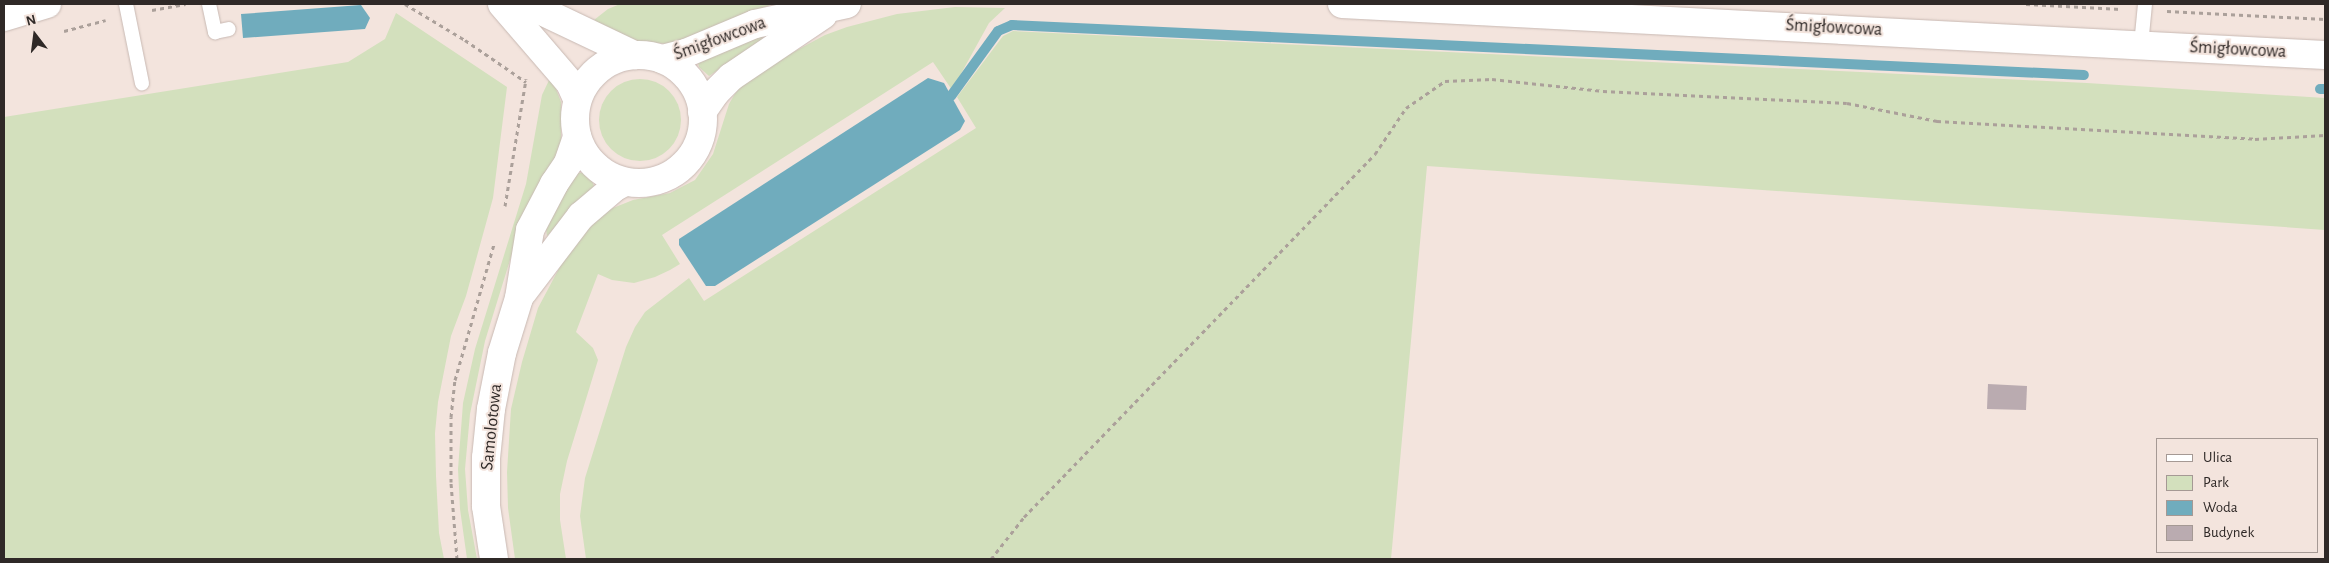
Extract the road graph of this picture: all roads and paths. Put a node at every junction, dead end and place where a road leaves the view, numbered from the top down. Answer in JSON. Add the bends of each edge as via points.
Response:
{"nodes":[{"id":1,"x":47,"y":4,"type":"edge"},
{"id":2,"x":187,"y":4,"type":"edge"},
{"id":3,"x":209,"y":4,"type":"edge"},
{"id":4,"x":405,"y":4,"type":"edge"},
{"id":5,"x":502,"y":4,"type":"edge"},
{"id":6,"x":527,"y":4,"type":"edge"},
{"id":7,"x":1342,"y":4,"type":"edge"},
{"id":8,"x":2026,"y":4,"type":"edge"},
{"id":9,"x":842,"y":5,"type":"edge"},
{"id":10,"x":2144,"y":7,"type":"edge"},
{"id":11,"x":127,"y":9,"type":"edge"},
{"id":12,"x":4,"y":17,"type":"edge"},
{"id":13,"x":2325,"y":19,"type":"edge"},
{"id":14,"x":229,"y":29,"type":"dead end"},
{"id":15,"x":59,"y":33,"type":"dead end"},
{"id":16,"x":2141,"y":45,"type":"junction"},
{"id":17,"x":634,"y":55,"type":"junction"},
{"id":18,"x":2325,"y":55,"type":"edge"},
{"id":19,"x":662,"y":59,"type":"junction"},
{"id":20,"x":526,"y":82,"type":"dead end"},
{"id":21,"x":142,"y":83,"type":"dead end"},
{"id":22,"x":578,"y":99,"type":"junction"},
{"id":23,"x":702,"y":112,"type":"junction"},
{"id":24,"x":2325,"y":135,"type":"edge"},
{"id":25,"x":576,"y":137,"type":"junction"},
{"id":26,"x":625,"y":182,"type":"junction"},
{"id":27,"x":519,"y":298,"type":"junction"},
{"id":28,"x":494,"y":559,"type":"edge"},
{"id":29,"x":991,"y":559,"type":"edge"}],
"edges":[{"from":1,"to":12,"type":"street"},
{"from":2,"to":11,"type":"path"},
{"from":3,"to":14,"type":"lane","via":[[214,32]]},
{"from":4,"to":20,"type":"path"},
{"from":5,"to":22,"type":"street","via":[[570,83]]},
{"from":6,"to":17,"type":"street"},
{"from":7,"to":16,"type":"street","name":"Śmigłowcowa"},
{"from":8,"to":10,"type":"path"},
{"from":9,"to":19,"type":"street","name":"Śmigłowcowa","via":[[755,24],[686,53]]},
{"from":9,"to":23,"type":"street","name":"Śmigłowcowa","via":[[731,77]]},
{"from":10,"to":13,"type":"path"},
{"from":10,"to":16,"type":"lane"},
{"from":11,"to":15,"type":"path"},
{"from":11,"to":21,"type":"lane"},
{"from":16,"to":18,"type":"street","name":"Śmigłowcowa"},
{"from":17,"to":19,"type":"street"},
{"from":17,"to":22,"type":"street","via":[[599,69],[586,83]]},
{"from":19,"to":23,"type":"street","via":[[682,72],[693,85]]},
{"from":22,"to":25,"type":"street","via":[[574,118]]},
{"from":23,"to":26,"type":"street","via":[[700,136],[693,153],[682,166],[666,177],[649,182]]},
{"from":24,"to":29,"type":"path","via":[[2255,139],[1937,121],[1847,103],[1603,91],[1492,78],[1445,82],[1406,108],[1375,154],[1024,517]]},
{"from":25,"to":26,"type":"street","via":[[584,154],[597,168]]},
{"from":25,"to":27,"type":"street","name":"Samolotowa","via":[[568,163],[530,230]]},
{"from":26,"to":27,"type":"street","name":"Samolotowa","via":[[581,216]]},
{"from":27,"to":28,"type":"street","name":"Samolotowa","via":[[502,353],[486,458],[486,506]]}]}
